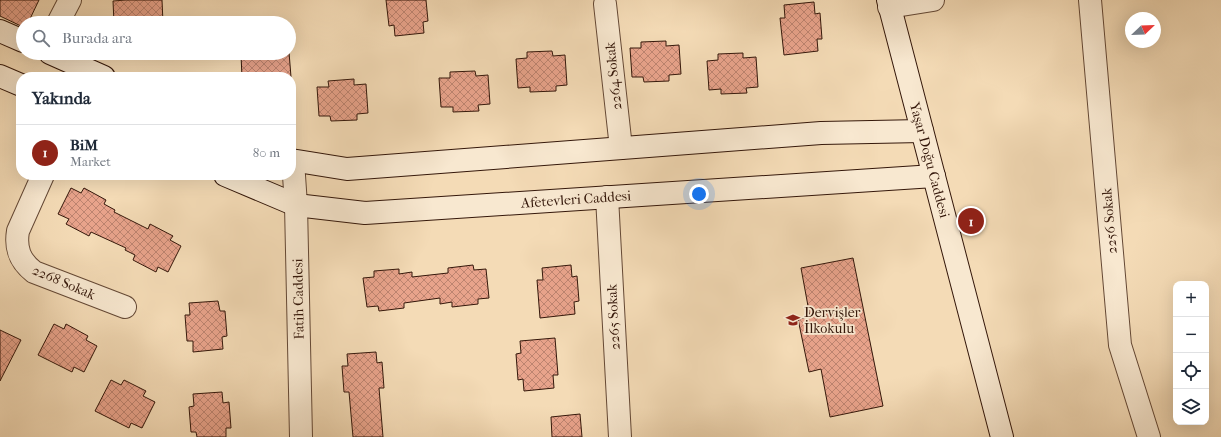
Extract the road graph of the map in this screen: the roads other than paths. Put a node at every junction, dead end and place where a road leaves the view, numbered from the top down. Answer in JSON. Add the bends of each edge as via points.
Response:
{"nodes":[{"id":1,"x":70,"y":0,"type":"edge"},
{"id":2,"x":933,"y":0,"type":"edge"},
{"id":3,"x":1090,"y":0,"type":"edge"},
{"id":4,"x":605,"y":4,"type":"dead end"},
{"id":5,"x":888,"y":4,"type":"edge"},
{"id":6,"x":62,"y":16,"type":"edge"},
{"id":7,"x":0,"y":31,"type":"edge"},
{"id":8,"x":16,"y":38,"type":"edge"},
{"id":9,"x":66,"y":60,"type":"edge"},
{"id":10,"x":93,"y":72,"type":"edge"},
{"id":11,"x":0,"y":76,"type":"edge"},
{"id":12,"x":16,"y":83,"type":"edge"},
{"id":13,"x":922,"y":131,"type":"junction"},
{"id":14,"x":621,"y":148,"type":"junction"},
{"id":15,"x":296,"y":161,"type":"edge"},
{"id":16,"x":934,"y":176,"type":"junction"},
{"id":17,"x":40,"y":180,"type":"edge"},
{"id":18,"x":237,"y":180,"type":"edge"},
{"id":19,"x":294,"y":180,"type":"edge"},
{"id":20,"x":607,"y":197,"type":"junction"},
{"id":21,"x":296,"y":205,"type":"junction"},
{"id":22,"x":125,"y":307,"type":"dead end"},
{"id":23,"x":301,"y":437,"type":"edge"},
{"id":24,"x":620,"y":437,"type":"edge"},
{"id":25,"x":1002,"y":437,"type":"edge"},
{"id":26,"x":1149,"y":437,"type":"edge"}],
"edges":[{"from":1,"to":6,"type":"main road"},
{"from":2,"to":5,"type":"main road"},
{"from":3,"to":26,"type":"main road","name":"2256 Sokak","via":[[1120,345]]},
{"from":4,"to":14,"type":"main road","name":"2264 Sokak"},
{"from":5,"to":13,"type":"main road","name":"Yaşar Doğu Caddesi"},
{"from":7,"to":8,"type":"main road"},
{"from":9,"to":10,"type":"main road"},
{"from":11,"to":12,"type":"main road"},
{"from":13,"to":14,"type":"main road","via":[[821,133]]},
{"from":13,"to":16,"type":"main road","name":"Yaşar Doğu Caddesi"},
{"from":14,"to":15,"type":"main road","via":[[347,169]]},
{"from":16,"to":20,"type":"main road","name":"Afetevleri Caddesi"},
{"from":16,"to":25,"type":"main road","name":"Yaşar Doğu Caddesi"},
{"from":17,"to":22,"type":"main road","name":"2268 Sokak","via":[[18,231],[17,244],[20,257],[26,266],[34,272]]},
{"from":18,"to":21,"type":"main road","name":"Afetevleri Caddesi"},
{"from":19,"to":21,"type":"main road","name":"Fatih Caddesi"},
{"from":20,"to":21,"type":"main road","name":"Afetevleri Caddesi","via":[[365,213]]},
{"from":20,"to":24,"type":"main road","name":"2265 Sokak"},
{"from":21,"to":23,"type":"main road","name":"Fatih Caddesi"}]}
